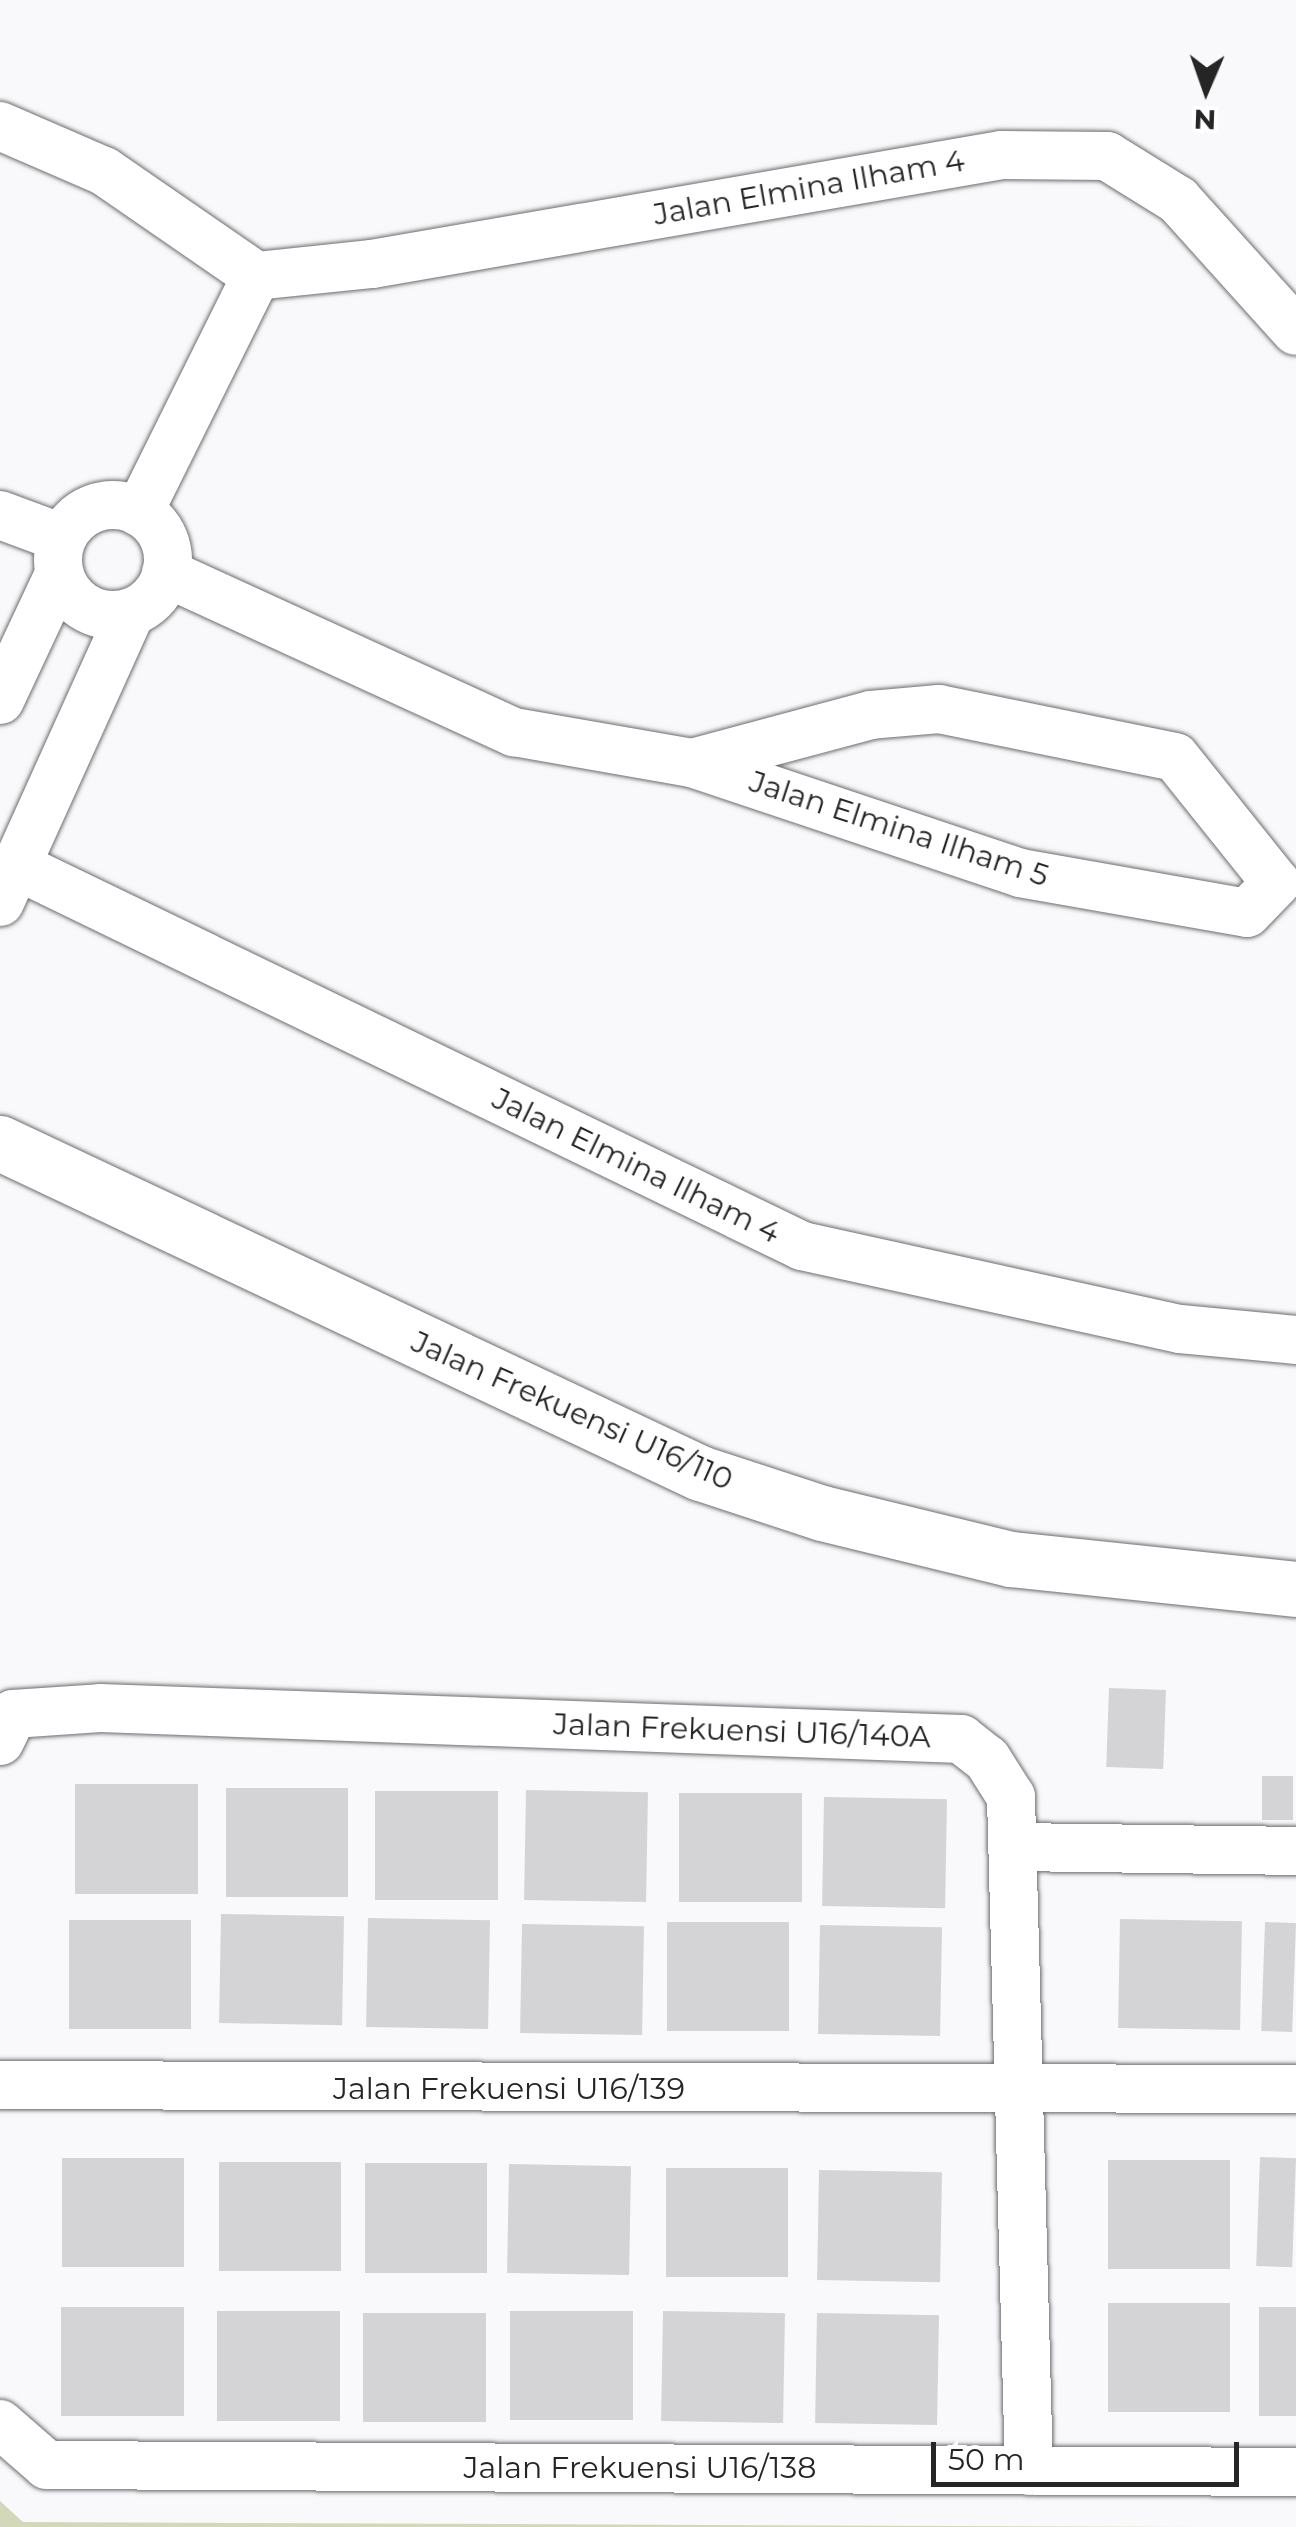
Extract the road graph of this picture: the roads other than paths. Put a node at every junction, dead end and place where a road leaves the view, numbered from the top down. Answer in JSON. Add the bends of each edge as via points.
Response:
{"nodes":[{"id":1,"x":0,"y":126,"type":"edge"},
{"id":2,"x":256,"y":276,"type":"junction"},
{"id":3,"x":1296,"y":330,"type":"edge"},
{"id":4,"x":139,"y":512,"type":"junction"},
{"id":5,"x":0,"y":515,"type":"edge"},
{"id":6,"x":60,"y":556,"type":"junction"},
{"id":7,"x":166,"y":573,"type":"junction"},
{"id":8,"x":131,"y":612,"type":"junction"},
{"id":9,"x":0,"y":700,"type":"edge"},
{"id":10,"x":692,"y":763,"type":"junction"},
{"id":11,"x":8,"y":884,"type":"edge"},
{"id":12,"x":0,"y":1144,"type":"edge"},
{"id":13,"x":1296,"y":1340,"type":"edge"},
{"id":14,"x":1296,"y":1589,"type":"edge"},
{"id":15,"x":6,"y":1727,"type":"edge"},
{"id":16,"x":1014,"y":1847,"type":"junction"},
{"id":17,"x":1296,"y":1851,"type":"edge"},
{"id":18,"x":0,"y":2085,"type":"edge"},
{"id":19,"x":1296,"y":2089,"type":"edge"},
{"id":20,"x":1019,"y":2093,"type":"junction"},
{"id":21,"x":0,"y":2424,"type":"edge"},
{"id":22,"x":1030,"y":2471,"type":"junction"},
{"id":23,"x":1296,"y":2472,"type":"edge"}],
"edges":[{"from":1,"to":2,"type":"street","via":[[104,171]]},
{"from":2,"to":3,"type":"street","name":"Jalan Elmina Ilham 4","via":[[372,264],[1002,155],[1107,156],[1178,200]]},
{"from":2,"to":4,"type":"street"},
{"from":4,"to":6,"type":"street","via":[[103,506],[72,523]]},
{"from":4,"to":7,"type":"street","via":[[163,538]]},
{"from":5,"to":6,"type":"street"},
{"from":6,"to":8,"type":"street","via":[[79,604],[95,612]]},
{"from":6,"to":9,"type":"street"},
{"from":7,"to":8,"type":"street","via":[[159,590]]},
{"from":7,"to":10,"type":"street","name":"Jalan Elmina Ilham 5","via":[[514,732]]},
{"from":8,"to":11,"type":"street"},
{"from":10,"to":10,"type":"street","name":"Jalan Elmina Ilham 5","via":[[870,715],[939,708],[1175,758],[1276,883],[1248,913],[1020,874]]},
{"from":11,"to":13,"type":"street","name":"Jalan Elmina Ilham 4","via":[[802,1246],[1180,1328]]},
{"from":12,"to":14,"type":"street","name":"Jalan Frekuensi U16/110","via":[[700,1473],[822,1513],[1011,1559]]},
{"from":15,"to":16,"type":"street","name":"Jalan Frekuensi U16/140A","via":[[100,1708],[961,1739],[988,1759],[1011,1798]]},
{"from":16,"to":17,"type":"street"},
{"from":16,"to":20,"type":"street","name":"Jalan Frekuensi U16/140A"},
{"from":18,"to":20,"type":"street","name":"Jalan Frekuensi U16/139"},
{"from":19,"to":20,"type":"street","name":"Jalan Frekuensi U16/139"},
{"from":20,"to":22,"type":"street","name":"Jalan Frekuensi U16/140A"},
{"from":21,"to":22,"type":"street","name":"Jalan Frekuensi U16/138","via":[[48,2465]]},
{"from":22,"to":23,"type":"street","name":"Jalan Frekuensi U16/138"}]}
